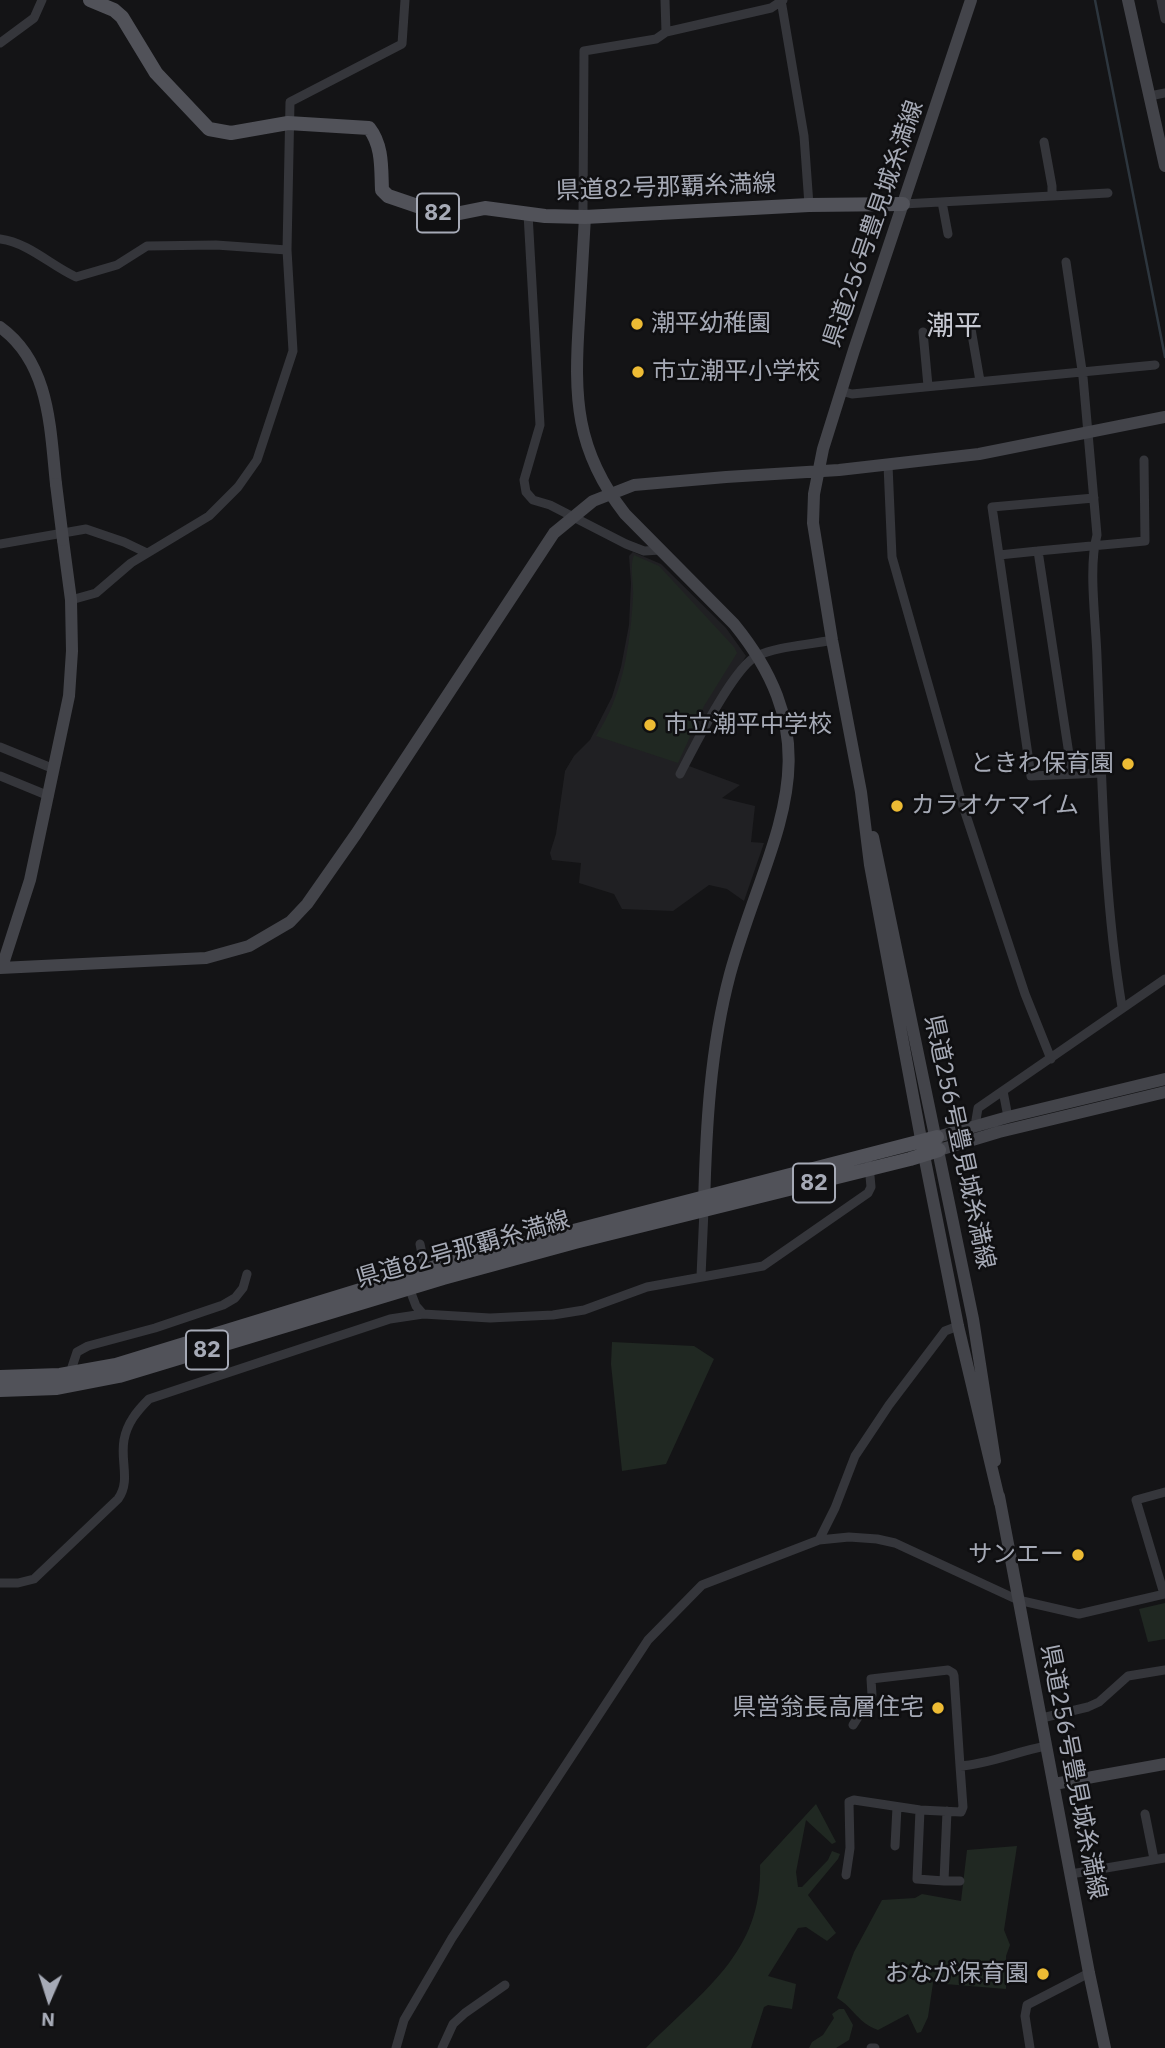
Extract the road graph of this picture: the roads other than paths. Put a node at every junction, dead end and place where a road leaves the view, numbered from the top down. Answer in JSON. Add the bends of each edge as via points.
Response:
{"nodes":[{"id":1,"x":42,"y":0,"type":"edge"},
{"id":2,"x":90,"y":0,"type":"edge"},
{"id":3,"x":405,"y":0,"type":"edge"},
{"id":4,"x":665,"y":0,"type":"edge"},
{"id":5,"x":782,"y":0,"type":"edge"},
{"id":6,"x":971,"y":0,"type":"edge"},
{"id":7,"x":1128,"y":0,"type":"edge"},
{"id":8,"x":1161,"y":0,"type":"edge"},
{"id":9,"x":114,"y":5,"type":"edge"},
{"id":10,"x":1165,"y":19,"type":"edge"},
{"id":11,"x":666,"y":32,"type":"junction"},
{"id":12,"x":0,"y":43,"type":"edge"},
{"id":13,"x":1165,"y":93,"type":"edge"},
{"id":14,"x":1150,"y":96,"type":"junction"},
{"id":15,"x":288,"y":123,"type":"junction"},
{"id":16,"x":1044,"y":142,"type":"dead end"},
{"id":17,"x":1165,"y":166,"type":"edge"},
{"id":18,"x":1108,"y":193,"type":"dead end"},
{"id":19,"x":1052,"y":196,"type":"junction"},
{"id":20,"x":942,"y":202,"type":"junction"},
{"id":21,"x":903,"y":204,"type":"junction"},
{"id":22,"x":809,"y":205,"type":"junction"},
{"id":23,"x":528,"y":214,"type":"junction"},
{"id":24,"x":585,"y":218,"type":"junction"},
{"id":25,"x":948,"y":234,"type":"dead end"},
{"id":26,"x":0,"y":239,"type":"edge"},
{"id":27,"x":287,"y":250,"type":"junction"},
{"id":28,"x":1066,"y":262,"type":"dead end"},
{"id":29,"x":970,"y":323,"type":"dead end"},
{"id":30,"x":0,"y":327,"type":"edge"},
{"id":31,"x":923,"y":332,"type":"dead end"},
{"id":32,"x":1155,"y":365,"type":"dead end"},
{"id":33,"x":1081,"y":372,"type":"junction"},
{"id":34,"x":980,"y":381,"type":"junction"},
{"id":35,"x":928,"y":386,"type":"junction"},
{"id":36,"x":841,"y":391,"type":"junction"},
{"id":37,"x":1162,"y":418,"type":"edge"},
{"id":38,"x":1087,"y":433,"type":"junction"},
{"id":39,"x":1144,"y":460,"type":"dead end"},
{"id":40,"x":888,"y":465,"type":"junction"},
{"id":41,"x":817,"y":471,"type":"junction"},
{"id":42,"x":609,"y":494,"type":"junction"},
{"id":43,"x":1094,"y":498,"type":"junction"},
{"id":44,"x":571,"y":517,"type":"junction"},
{"id":45,"x":0,"y":544,"type":"edge"},
{"id":46,"x":1094,"y":545,"type":"junction"},
{"id":47,"x":661,"y":550,"type":"junction"},
{"id":48,"x":1038,"y":551,"type":"junction"},
{"id":49,"x":147,"y":553,"type":"junction"},
{"id":50,"x":999,"y":555,"type":"junction"},
{"id":51,"x":71,"y":600,"type":"junction"},
{"id":52,"x":832,"y":640,"type":"junction"},
{"id":53,"x":758,"y":655,"type":"junction"},
{"id":54,"x":0,"y":747,"type":"edge"},
{"id":55,"x":54,"y":769,"type":"junction"},
{"id":56,"x":680,"y":774,"type":"dead end"},
{"id":57,"x":1072,"y":774,"type":"junction"},
{"id":58,"x":1102,"y":774,"type":"junction"},
{"id":59,"x":0,"y":776,"type":"edge"},
{"id":60,"x":861,"y":792,"type":"junction"},
{"id":61,"x":49,"y":796,"type":"junction"},
{"id":62,"x":1,"y":968,"type":"edge"},
{"id":63,"x":1165,"y":978,"type":"edge"},
{"id":64,"x":1122,"y":1007,"type":"junction"},
{"id":65,"x":1051,"y":1059,"type":"junction"},
{"id":66,"x":1165,"y":1079,"type":"edge"},
{"id":67,"x":1003,"y":1091,"type":"junction"},
{"id":68,"x":1165,"y":1092,"type":"edge"},
{"id":69,"x":1008,"y":1117,"type":"junction"},
{"id":70,"x":975,"y":1126,"type":"junction"},
{"id":71,"x":938,"y":1143,"type":"junction"},
{"id":72,"x":922,"y":1148,"type":"junction"},
{"id":73,"x":868,"y":1163,"type":"junction"},
{"id":74,"x":704,"y":1203,"type":"junction"},
{"id":75,"x":420,"y":1244,"type":"dead end"},
{"id":76,"x":247,"y":1274,"type":"dead end"},
{"id":77,"x":427,"y":1276,"type":"junction"},
{"id":78,"x":701,"y":1276,"type":"junction"},
{"id":79,"x":407,"y":1282,"type":"junction"},
{"id":80,"x":423,"y":1314,"type":"junction"},
{"id":81,"x":958,"y":1326,"type":"junction"},
{"id":82,"x":0,"y":1377,"type":"edge"},
{"id":83,"x":75,"y":1379,"type":"junction"},
{"id":84,"x":0,"y":1391,"type":"edge"},
{"id":85,"x":1165,"y":1492,"type":"edge"},
{"id":86,"x":1000,"y":1503,"type":"junction"},
{"id":87,"x":819,"y":1540,"type":"junction"},
{"id":88,"x":0,"y":1583,"type":"edge"},
{"id":89,"x":1164,"y":1594,"type":"edge"},
{"id":90,"x":1018,"y":1600,"type":"junction"},
{"id":91,"x":1165,"y":1670,"type":"edge"},
{"id":92,"x":1042,"y":1718,"type":"junction"},
{"id":93,"x":853,"y":1725,"type":"dead end"},
{"id":94,"x":1047,"y":1746,"type":"junction"},
{"id":95,"x":1165,"y":1764,"type":"edge"},
{"id":96,"x":960,"y":1766,"type":"junction"},
{"id":97,"x":1054,"y":1784,"type":"junction"},
{"id":98,"x":897,"y":1807,"type":"junction"},
{"id":99,"x":920,"y":1810,"type":"junction"},
{"id":100,"x":947,"y":1811,"type":"junction"},
{"id":101,"x":1145,"y":1814,"type":"dead end"},
{"id":102,"x":895,"y":1846,"type":"dead end"},
{"id":103,"x":1165,"y":1858,"type":"edge"},
{"id":104,"x":1154,"y":1859,"type":"junction"},
{"id":105,"x":1072,"y":1874,"type":"junction"},
{"id":106,"x":846,"y":1875,"type":"dead end"},
{"id":107,"x":944,"y":1881,"type":"junction"},
{"id":108,"x":960,"y":1881,"type":"dead end"},
{"id":109,"x":1089,"y":1973,"type":"junction"},
{"id":110,"x":505,"y":1985,"type":"dead end"},
{"id":111,"x":396,"y":2048,"type":"edge"},
{"id":112,"x":442,"y":2048,"type":"edge"},
{"id":113,"x":1030,"y":2048,"type":"edge"},
{"id":114,"x":1105,"y":2048,"type":"edge"}],
"edges":[{"from":1,"to":12,"type":"street","via":[[34,18]]},
{"from":2,"to":9,"type":"main road","name":"県道82号那覇糸満線","number":"82"},
{"from":3,"to":15,"type":"street","via":[[402,44],[295,98],[290,102]]},
{"from":4,"to":11,"type":"street"},
{"from":5,"to":11,"type":"street","via":[[771,8]]},
{"from":5,"to":22,"type":"street","via":[[804,136]]},
{"from":6,"to":21,"type":"street","name":"県道256号豊見城糸満線"},
{"from":7,"to":14,"type":"street"},
{"from":8,"to":10,"type":"street"},
{"from":9,"to":15,"type":"main road","name":"県道82号那覇糸満線","number":"82","via":[[156,73],[209,129],[231,133]]},
{"from":11,"to":24,"type":"street","via":[[656,39],[584,51]]},
{"from":13,"to":14,"type":"street"},
{"from":14,"to":17,"type":"street"},
{"from":15,"to":23,"type":"main road","name":"県道82号那覇糸満線","number":"82","via":[[369,128],[376,136],[382,190],[388,196],[438,213],[485,208]]},
{"from":15,"to":27,"type":"street"},
{"from":16,"to":19,"type":"street"},
{"from":18,"to":19,"type":"street"},
{"from":19,"to":20,"type":"street"},
{"from":20,"to":21,"type":"street"},
{"from":20,"to":25,"type":"street"},
{"from":21,"to":22,"type":"main road","name":"県道82号那覇糸満線","number":"82"},
{"from":21,"to":36,"type":"street","name":"県道256号豊見城糸満線"},
{"from":22,"to":24,"type":"main road","name":"県道82号那覇糸満線","number":"82"},
{"from":23,"to":24,"type":"main road","name":"県道82号那覇糸満線","number":"82"},
{"from":23,"to":44,"type":"street","via":[[540,425],[524,481],[533,500]]},
{"from":24,"to":42,"type":"street","via":[[577,403],[583,435]]},
{"from":26,"to":27,"type":"street","via":[[20,245],[76,277],[117,265],[147,246]]},
{"from":27,"to":49,"type":"street","via":[[293,351],[257,460],[223,505]]},
{"from":28,"to":33,"type":"street"},
{"from":29,"to":34,"type":"street"},
{"from":30,"to":51,"type":"street","bridge":true,"via":[[23,349],[43,387]]},
{"from":31,"to":35,"type":"street"},
{"from":32,"to":33,"type":"street"},
{"from":33,"to":34,"type":"street"},
{"from":33,"to":38,"type":"street"},
{"from":34,"to":35,"type":"street"},
{"from":35,"to":36,"type":"street","via":[[852,394]]},
{"from":36,"to":41,"type":"street","name":"県道256号豊見城糸満線"},
{"from":37,"to":38,"type":"street"},
{"from":38,"to":40,"type":"street","via":[[979,454]]},
{"from":38,"to":43,"type":"street"},
{"from":39,"to":46,"type":"street","via":[[1144,541]]},
{"from":40,"to":41,"type":"street"},
{"from":40,"to":65,"type":"street","via":[[892,557],[961,800]]},
{"from":41,"to":42,"type":"street","via":[[653,482]]},
{"from":41,"to":52,"type":"street","name":"県道256号豊見城糸満線","via":[[814,537]]},
{"from":42,"to":44,"type":"street"},
{"from":42,"to":47,"type":"street"},
{"from":43,"to":46,"type":"street"},
{"from":43,"to":50,"type":"street","via":[[992,507]]},
{"from":44,"to":47,"type":"street","via":[[644,551]]},
{"from":44,"to":62,"type":"street","via":[[554,533],[356,834],[290,922],[249,946],[206,958]]},
{"from":45,"to":49,"type":"street","via":[[86,530]]},
{"from":46,"to":48,"type":"street"},
{"from":46,"to":58,"type":"street"},
{"from":47,"to":53,"type":"street"},
{"from":48,"to":50,"type":"street"},
{"from":48,"to":57,"type":"street"},
{"from":49,"to":51,"type":"street","via":[[96,593]]},
{"from":50,"to":57,"type":"street","via":[[1031,776]]},
{"from":51,"to":55,"type":"street","via":[[69,696]]},
{"from":52,"to":53,"type":"street"},
{"from":52,"to":60,"type":"street","name":"県道256号豊見城糸満線"},
{"from":53,"to":56,"type":"street","via":[[746,662]]},
{"from":53,"to":74,"type":"street","via":[[779,695],[788,745],[788,793],[723,1007],[712,1073]]},
{"from":54,"to":55,"type":"street"},
{"from":55,"to":61,"type":"street"},
{"from":57,"to":58,"type":"street"},
{"from":58,"to":64,"type":"street","via":[[1114,958]]},
{"from":59,"to":61,"type":"street"},
{"from":60,"to":71,"type":"street","name":"県道256号豊見城糸満線"},
{"from":60,"to":72,"type":"street","name":"県道256号豊見城糸満線"},
{"from":61,"to":62,"type":"street","via":[[30,880]]},
{"from":63,"to":64,"type":"street"},
{"from":64,"to":65,"type":"street"},
{"from":65,"to":67,"type":"street"},
{"from":66,"to":69,"type":"street"},
{"from":67,"to":69,"type":"street"},
{"from":67,"to":70,"type":"street","via":[[978,1108]]},
{"from":68,"to":71,"type":"street"},
{"from":69,"to":70,"type":"street"},
{"from":70,"to":71,"type":"street"},
{"from":71,"to":72,"type":"main road","name":"県道82号那覇糸満線","number":"82"},
{"from":71,"to":86,"type":"street","name":"県道256号豊見城糸満線","via":[[973,1319]]},
{"from":72,"to":73,"type":"main road","name":"県道82号那覇糸満線","number":"82"},
{"from":72,"to":81,"type":"street","name":"県道256号豊見城糸満線"},
{"from":73,"to":74,"type":"main road","name":"県道82号那覇糸満線","number":"82"},
{"from":73,"to":78,"type":"street","via":[[868,1193],[782,1255],[763,1266]]},
{"from":74,"to":77,"type":"main road","name":"県道82号那覇糸満線","number":"82","via":[[573,1229]]},
{"from":74,"to":78,"type":"street"},
{"from":75,"to":77,"type":"street"},
{"from":76,"to":83,"type":"street","via":[[243,1288],[223,1305],[77,1352],[72,1367]]},
{"from":77,"to":79,"type":"main road","name":"県道82号那覇糸満線","number":"82"},
{"from":78,"to":80,"type":"street","via":[[553,1315]]},
{"from":79,"to":80,"type":"street","via":[[415,1306]]},
{"from":79,"to":83,"type":"main road","name":"県道82号那覇糸満線","number":"82"},
{"from":80,"to":88,"type":"street","via":[[390,1319],[149,1398],[127,1429],[125,1483],[118,1499],[34,1579]]},
{"from":81,"to":86,"type":"street","name":"県道256号豊見城糸満線"},
{"from":81,"to":87,"type":"street","via":[[945,1331],[855,1457]]},
{"from":82,"to":83,"type":"main road","name":"県道82号那覇糸満線","number":"82"},
{"from":83,"to":84,"type":"main road","name":"県道82号那覇糸満線","number":"82"},
{"from":85,"to":89,"type":"street","via":[[1136,1500]]},
{"from":86,"to":90,"type":"street","name":"県道256号豊見城糸満線"},
{"from":87,"to":90,"type":"street","via":[[849,1536],[895,1544]]},
{"from":87,"to":111,"type":"street","via":[[702,1585],[648,1640],[452,1938],[404,2020]]},
{"from":89,"to":90,"type":"street","via":[[1079,1614]]},
{"from":90,"to":92,"type":"street","name":"県道256号豊見城糸満線"},
{"from":91,"to":92,"type":"street","via":[[1128,1676],[1099,1702]]},
{"from":92,"to":94,"type":"street","name":"県道256号豊見城糸満線"},
{"from":93,"to":96,"type":"street","via":[[872,1695],[872,1679],[951,1671]]},
{"from":94,"to":96,"type":"street"},
{"from":94,"to":97,"type":"street","name":"県道256号豊見城糸満線"},
{"from":95,"to":97,"type":"street"},
{"from":96,"to":100,"type":"street","via":[[963,1807],[961,1812]]},
{"from":97,"to":105,"type":"street","name":"県道256号豊見城糸満線"},
{"from":98,"to":99,"type":"street"},
{"from":98,"to":102,"type":"street"},
{"from":98,"to":106,"type":"street","via":[[849,1802]]},
{"from":99,"to":100,"type":"street"},
{"from":99,"to":107,"type":"street","via":[[917,1879]]},
{"from":100,"to":107,"type":"street"},
{"from":101,"to":104,"type":"street"},
{"from":103,"to":104,"type":"street"},
{"from":104,"to":105,"type":"street"},
{"from":105,"to":109,"type":"street","name":"県道256号豊見城糸満線"},
{"from":107,"to":108,"type":"street"},
{"from":109,"to":113,"type":"street","via":[[1027,2005]]},
{"from":109,"to":114,"type":"street","name":"県道256号豊見城糸満線"},
{"from":110,"to":112,"type":"street","via":[[453,2024]]}]}
